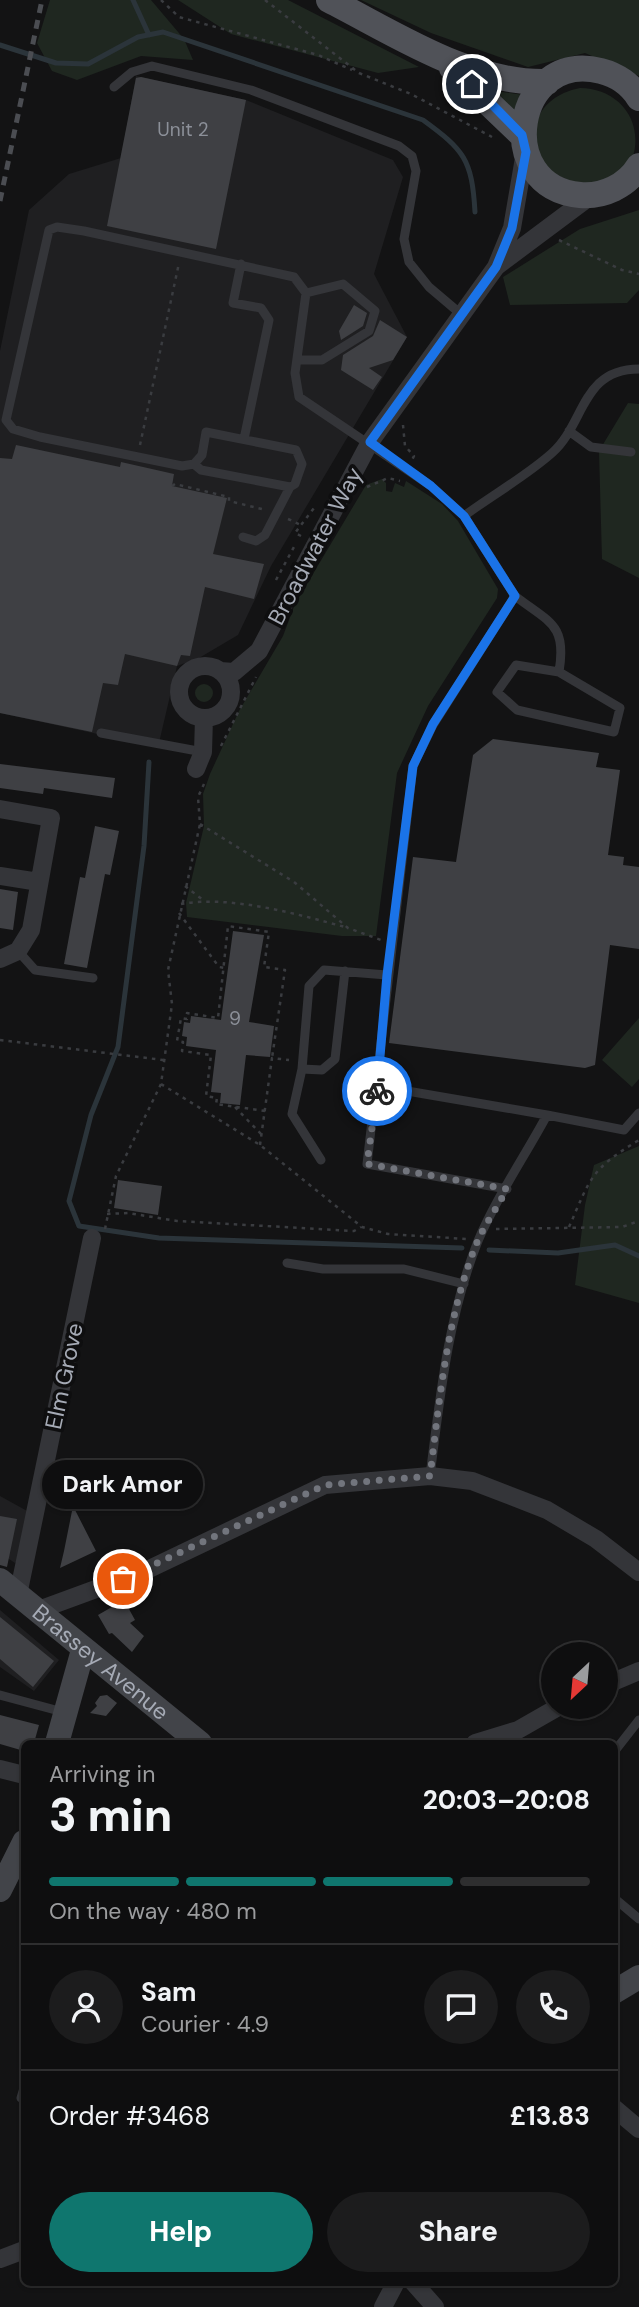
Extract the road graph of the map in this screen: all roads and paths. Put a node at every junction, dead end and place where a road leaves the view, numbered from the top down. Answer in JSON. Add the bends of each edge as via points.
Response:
{"nodes":[{"id":1,"x":161,"y":0,"type":"edge"},
{"id":2,"x":265,"y":0,"type":"edge"},
{"id":3,"x":329,"y":0,"type":"edge"},
{"id":4,"x":432,"y":51,"type":"junction"},
{"id":5,"x":359,"y":73,"type":"junction"},
{"id":6,"x":547,"y":82,"type":"junction"},
{"id":7,"x":114,"y":87,"type":"dead end"},
{"id":8,"x":639,"y":99,"type":"edge"},
{"id":9,"x":516,"y":143,"type":"junction"},
{"id":10,"x":639,"y":166,"type":"edge"},
{"id":11,"x":616,"y":190,"type":"edge"},
{"id":12,"x":556,"y":239,"type":"dead end"},
{"id":13,"x":181,"y":252,"type":"junction"},
{"id":14,"x":242,"y":264,"type":"junction"},
{"id":15,"x":496,"y":267,"type":"junction"},
{"id":16,"x":639,"y":274,"type":"edge"},
{"id":17,"x":306,"y":293,"type":"junction"},
{"id":18,"x":462,"y":315,"type":"junction"},
{"id":19,"x":298,"y":360,"type":"junction"},
{"id":20,"x":639,"y":369,"type":"edge"},
{"id":21,"x":569,"y":431,"type":"junction"},
{"id":22,"x":244,"y":439,"type":"junction"},
{"id":23,"x":370,"y":442,"type":"junction"},
{"id":24,"x":631,"y":452,"type":"dead end"},
{"id":25,"x":138,"y":457,"type":"junction"},
{"id":26,"x":194,"y":464,"type":"junction"},
{"id":27,"x":172,"y":486,"type":"dead end"},
{"id":28,"x":290,"y":487,"type":"junction"},
{"id":29,"x":317,"y":505,"type":"dead end"},
{"id":30,"x":276,"y":513,"type":"junction"},
{"id":31,"x":464,"y":516,"type":"junction"},
{"id":32,"x":301,"y":525,"type":"junction"},
{"id":33,"x":301,"y":536,"type":"dead end"},
{"id":34,"x":243,"y":537,"type":"dead end"},
{"id":35,"x":515,"y":596,"type":"junction"},
{"id":36,"x":220,"y":671,"type":"junction"},
{"id":37,"x":559,"y":672,"type":"junction"},
{"id":38,"x":204,"y":718,"type":"junction"},
{"id":39,"x":101,"y":733,"type":"dead end"},
{"id":40,"x":203,"y":752,"type":"junction"},
{"id":41,"x":200,"y":776,"type":"joint"},
{"id":42,"x":0,"y":809,"type":"edge"},
{"id":43,"x":200,"y":824,"type":"junction"},
{"id":44,"x":0,"y":876,"type":"edge"},
{"id":45,"x":39,"y":882,"type":"junction"},
{"id":46,"x":185,"y":886,"type":"junction"},
{"id":47,"x":203,"y":900,"type":"junction"},
{"id":48,"x":181,"y":904,"type":"junction"},
{"id":49,"x":179,"y":913,"type":"junction"},
{"id":50,"x":348,"y":928,"type":"junction"},
{"id":51,"x":391,"y":942,"type":"junction"},
{"id":52,"x":18,"y":951,"type":"junction"},
{"id":53,"x":0,"y":959,"type":"edge"},
{"id":54,"x":225,"y":968,"type":"junction"},
{"id":55,"x":345,"y":971,"type":"junction"},
{"id":56,"x":387,"y":975,"type":"junction"},
{"id":57,"x":93,"y":978,"type":"dead end"},
{"id":58,"x":0,"y":1040,"type":"edge"},
{"id":59,"x":272,"y":1058,"type":"junction"},
{"id":60,"x":163,"y":1060,"type":"junction"},
{"id":61,"x":302,"y":1065,"type":"junction"},
{"id":62,"x":161,"y":1084,"type":"junction"},
{"id":63,"x":378,"y":1086,"type":"junction"},
{"id":64,"x":235,"y":1107,"type":"junction"},
{"id":65,"x":265,"y":1111,"type":"junction"},
{"id":66,"x":639,"y":1114,"type":"edge"},
{"id":67,"x":547,"y":1115,"type":"junction"},
{"id":68,"x":261,"y":1134,"type":"junction"},
{"id":69,"x":639,"y":1140,"type":"edge"},
{"id":70,"x":260,"y":1145,"type":"junction"},
{"id":71,"x":321,"y":1160,"type":"dead end"},
{"id":72,"x":507,"y":1189,"type":"junction"},
{"id":73,"x":107,"y":1214,"type":"junction"},
{"id":74,"x":106,"y":1219,"type":"dead end"},
{"id":75,"x":639,"y":1221,"type":"edge"},
{"id":76,"x":362,"y":1227,"type":"junction"},
{"id":77,"x":569,"y":1227,"type":"junction"},
{"id":78,"x":481,"y":1236,"type":"junction"},
{"id":79,"x":92,"y":1238,"type":"dead end"},
{"id":80,"x":287,"y":1263,"type":"dead end"},
{"id":81,"x":464,"y":1284,"type":"junction"},
{"id":82,"x":430,"y":1476,"type":"junction"},
{"id":83,"x":639,"y":1572,"type":"edge"},
{"id":84,"x":18,"y":1595,"type":"edge"},
{"id":85,"x":83,"y":1650,"type":"junction"},
{"id":86,"x":639,"y":1671,"type":"edge"},
{"id":87,"x":618,"y":1680,"type":"edge"},
{"id":88,"x":0,"y":1695,"type":"edge"},
{"id":89,"x":65,"y":1713,"type":"junction"},
{"id":90,"x":541,"y":1717,"type":"edge"},
{"id":91,"x":639,"y":1720,"type":"edge"},
{"id":92,"x":58,"y":1740,"type":"edge"},
{"id":93,"x":196,"y":1740,"type":"edge"},
{"id":94,"x":485,"y":1740,"type":"edge"},
{"id":95,"x":618,"y":1747,"type":"edge"},
{"id":96,"x":0,"y":1769,"type":"edge"},
{"id":97,"x":21,"y":1774,"type":"edge"},
{"id":98,"x":21,"y":1848,"type":"edge"},
{"id":99,"x":0,"y":1890,"type":"edge"},
{"id":100,"x":618,"y":1901,"type":"edge"},
{"id":101,"x":639,"y":1919,"type":"edge"},
{"id":102,"x":639,"y":1977,"type":"edge"},
{"id":103,"x":618,"y":1990,"type":"edge"},
{"id":104,"x":618,"y":2111,"type":"edge"},
{"id":105,"x":639,"y":2129,"type":"edge"},
{"id":106,"x":21,"y":2251,"type":"edge"},
{"id":107,"x":0,"y":2259,"type":"edge"},
{"id":108,"x":394,"y":2286,"type":"edge"},
{"id":109,"x":417,"y":2286,"type":"edge"},
{"id":110,"x":383,"y":2307,"type":"edge"},
{"id":111,"x":435,"y":2307,"type":"edge"}],
"edges":[{"from":1,"to":5,"type":"path","via":[[179,17],[318,55]]},
{"from":2,"to":5,"type":"path"},
{"from":3,"to":4,"type":"main road"},
{"from":4,"to":6,"type":"main road","via":[[494,77]]},
{"from":4,"to":9,"type":"main road","via":[[472,84]]},
{"from":5,"to":9,"type":"path"},
{"from":6,"to":8,"type":"main road","via":[[569,71],[593,69],[624,81]]},
{"from":6,"to":9,"type":"main road","via":[[528,105]]},
{"from":7,"to":18,"type":"lane","via":[[132,72],[152,66],[251,90],[399,146],[412,156],[416,171],[404,239],[409,262],[429,287]]},
{"from":9,"to":11,"type":"main road","via":[[551,185],[578,195]]},
{"from":9,"to":15,"type":"street","name":"Broadwater Way","via":[[512,228]]},
{"from":10,"to":11,"type":"main road"},
{"from":11,"to":15,"type":"street","name":"Broadwater Way"},
{"from":12,"to":16,"type":"path"},
{"from":13,"to":14,"type":"lane"},
{"from":13,"to":25,"type":"path"},
{"from":13,"to":25,"type":"lane","via":[[57,227],[44,238],[6,420],[13,429]]},
{"from":14,"to":17,"type":"lane","via":[[294,277]]},
{"from":14,"to":22,"type":"lane","via":[[233,303],[261,309],[269,320]]},
{"from":15,"to":18,"type":"street","name":"Broadwater Way"},
{"from":17,"to":19,"type":"lane"},
{"from":17,"to":19,"type":"lane","via":[[343,284],[375,311],[369,331],[322,360]]},
{"from":18,"to":23,"type":"street","name":"Broadwater Way"},
{"from":19,"to":23,"type":"lane","via":[[299,397]]},
{"from":20,"to":21,"type":"lane","via":[[608,377],[589,391]]},
{"from":21,"to":24,"type":"lane","via":[[591,447]]},
{"from":21,"to":31,"type":"lane","via":[[553,453]]},
{"from":22,"to":26,"type":"lane","via":[[206,432],[202,455]]},
{"from":22,"to":28,"type":"lane","via":[[296,450],[302,464]]},
{"from":23,"to":31,"type":"lane"},
{"from":23,"to":36,"type":"street","name":"Broadwater Way","via":[[259,651],[234,672]]},
{"from":25,"to":26,"type":"lane"},
{"from":26,"to":28,"type":"lane","via":[[201,470]]},
{"from":27,"to":30,"type":"path","via":[[229,497],[229,501]]},
{"from":28,"to":30,"type":"lane"},
{"from":29,"to":32,"type":"path"},
{"from":30,"to":32,"type":"path"},
{"from":30,"to":34,"type":"lane","via":[[261,540]]},
{"from":31,"to":35,"type":"lane"},
{"from":32,"to":33,"type":"path","via":[[295,533]]},
{"from":35,"to":37,"type":"lane","via":[[556,627],[563,646]]},
{"from":35,"to":51,"type":"lane","via":[[433,724],[413,766]]},
{"from":36,"to":38,"type":"street","via":[[230,685],[230,701],[219,714]]},
{"from":36,"to":38,"type":"street","name":"Broadwater Way","via":[[198,668],[181,683],[184,706]]},
{"from":37,"to":37,"type":"lane","via":[[620,708],[614,732],[517,710],[497,692],[516,665]]},
{"from":38,"to":40,"type":"street"},
{"from":39,"to":40,"type":"lane"},
{"from":40,"to":41,"type":"street"},
{"from":41,"to":43,"type":"path"},
{"from":42,"to":45,"type":"street","via":[[51,818]]},
{"from":43,"to":46,"type":"path"},
{"from":43,"to":50,"type":"path","via":[[294,882]]},
{"from":44,"to":45,"type":"street"},
{"from":45,"to":52,"type":"street","via":[[31,930]]},
{"from":46,"to":47,"type":"path"},
{"from":46,"to":48,"type":"path"},
{"from":47,"to":48,"type":"path"},
{"from":47,"to":50,"type":"path"},
{"from":48,"to":49,"type":"path"},
{"from":49,"to":54,"type":"path","via":[[219,967]]},
{"from":49,"to":60,"type":"path","via":[[168,970],[172,1004]]},
{"from":50,"to":51,"type":"path","via":[[370,939]]},
{"from":51,"to":56,"type":"lane"},
{"from":52,"to":53,"type":"street"},
{"from":52,"to":57,"type":"lane","via":[[35,970]]},
{"from":54,"to":59,"type":"path","via":[[228,926],[269,932],[264,967],[285,970]]},
{"from":54,"to":64,"type":"path","via":[[218,1018],[187,1013],[187,1019],[181,1018],[177,1041],[183,1042],[182,1051],[211,1055],[206,1096],[217,1098],[216,1104]]},
{"from":55,"to":56,"type":"lane"},
{"from":55,"to":61,"type":"lane","via":[[324,970],[309,986]]},
{"from":55,"to":61,"type":"lane","via":[[335,1059],[321,1070]]},
{"from":56,"to":63,"type":"lane"},
{"from":58,"to":60,"type":"path"},
{"from":59,"to":61,"type":"path"},
{"from":59,"to":65,"type":"path"},
{"from":60,"to":62,"type":"path"},
{"from":61,"to":71,"type":"lane","via":[[292,1114]]},
{"from":62,"to":70,"type":"path"},
{"from":62,"to":73,"type":"path","via":[[116,1176]]},
{"from":63,"to":67,"type":"lane"},
{"from":63,"to":72,"type":"lane","via":[[367,1164]]},
{"from":64,"to":65,"type":"path"},
{"from":64,"to":68,"type":"path"},
{"from":65,"to":68,"type":"path"},
{"from":66,"to":67,"type":"lane","via":[[624,1130]]},
{"from":67,"to":72,"type":"lane"},
{"from":68,"to":70,"type":"path"},
{"from":69,"to":77,"type":"path","via":[[604,1161],[592,1175]]},
{"from":70,"to":76,"type":"path"},
{"from":72,"to":78,"type":"lane"},
{"from":73,"to":74,"type":"path"},
{"from":73,"to":76,"type":"path","via":[[354,1231]]},
{"from":75,"to":77,"type":"path","via":[[622,1227]]},
{"from":76,"to":78,"type":"path","via":[[388,1234]]},
{"from":77,"to":78,"type":"path","via":[[492,1229]]},
{"from":78,"to":81,"type":"lane"},
{"from":79,"to":84,"type":"street","name":"Elm Grove"},
{"from":80,"to":81,"type":"lane","via":[[323,1269],[404,1269]]},
{"from":81,"to":82,"type":"lane","via":[[445,1359]]},
{"from":82,"to":83,"type":"street","via":[[472,1481],[547,1510],[597,1539]]},
{"from":82,"to":84,"type":"street","via":[[325,1485],[145,1571]]},
{"from":84,"to":85,"type":"street","name":"Brassey Avenue"},
{"from":85,"to":89,"type":"street"},
{"from":85,"to":93,"type":"street","name":"Brassey Avenue"},
{"from":86,"to":87,"type":"street"},
{"from":88,"to":89,"type":"lane"},
{"from":89,"to":92,"type":"street"},
{"from":90,"to":94,"type":"street"},
{"from":91,"to":95,"type":"lane"},
{"from":96,"to":97,"type":"street"},
{"from":98,"to":99,"type":"street"},
{"from":100,"to":101,"type":"lane"},
{"from":102,"to":103,"type":"street"},
{"from":104,"to":105,"type":"street"},
{"from":106,"to":107,"type":"street"},
{"from":108,"to":110,"type":"street"},
{"from":109,"to":111,"type":"street"}]}
